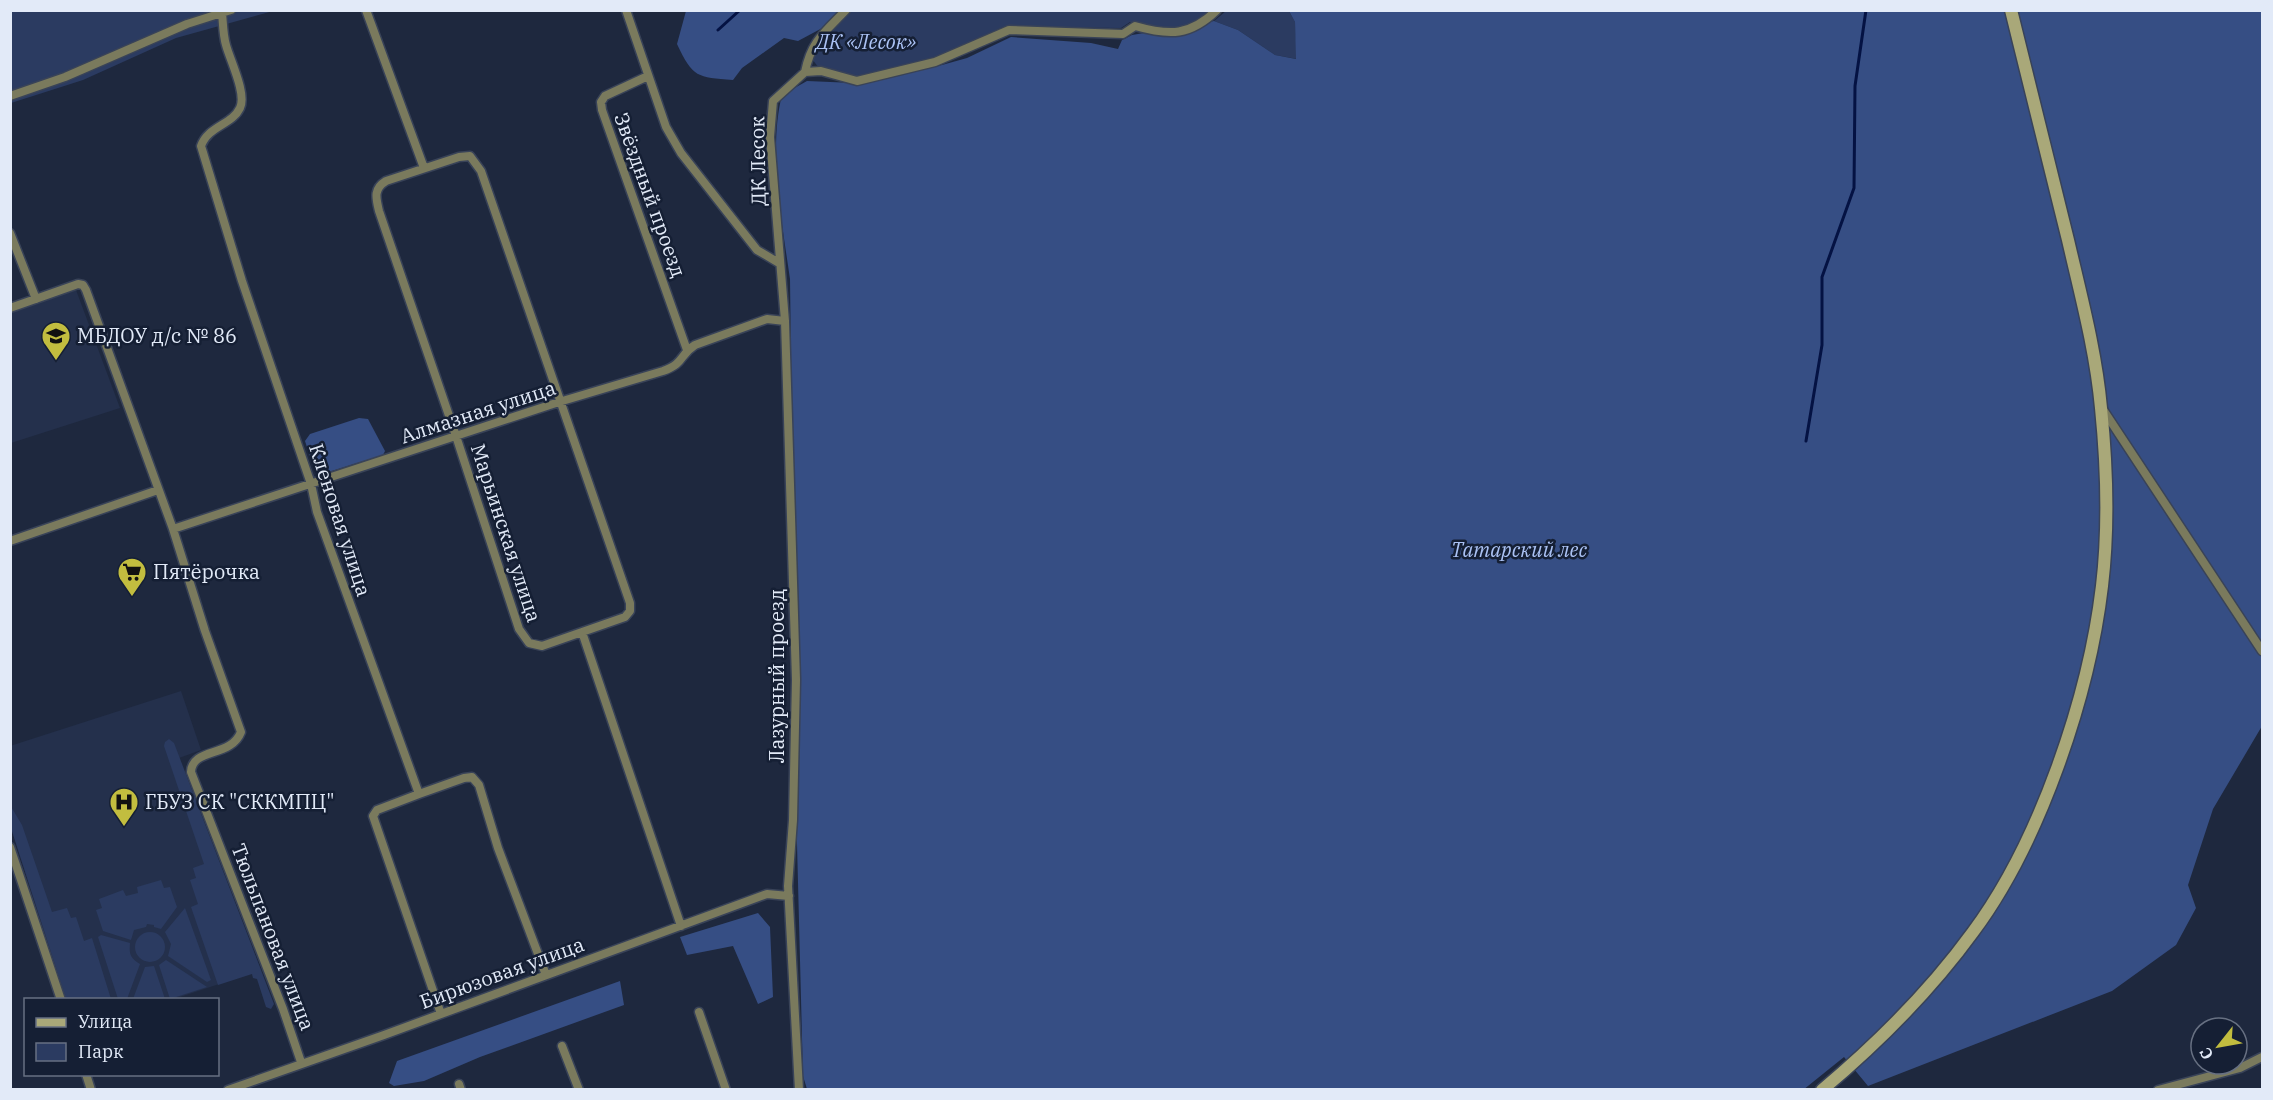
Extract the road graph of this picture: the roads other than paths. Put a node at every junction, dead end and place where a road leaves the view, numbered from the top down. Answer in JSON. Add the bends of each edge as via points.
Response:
{"nodes":[{"id":1,"x":366,"y":10,"type":"edge"},
{"id":2,"x":626,"y":10,"type":"edge"},
{"id":3,"x":846,"y":10,"type":"edge"},
{"id":4,"x":1217,"y":10,"type":"edge"},
{"id":5,"x":2011,"y":10,"type":"edge"},
{"id":6,"x":226,"y":11,"type":"edge"},
{"id":7,"x":805,"y":72,"type":"junction"},
{"id":8,"x":648,"y":76,"type":"junction"},
{"id":9,"x":10,"y":96,"type":"edge"},
{"id":10,"x":424,"y":168,"type":"junction"},
{"id":11,"x":10,"y":233,"type":"edge"},
{"id":12,"x":779,"y":262,"type":"junction"},
{"id":13,"x":36,"y":299,"type":"junction"},
{"id":14,"x":10,"y":308,"type":"edge"},
{"id":15,"x":785,"y":321,"type":"junction"},
{"id":16,"x":687,"y":350,"type":"junction"},
{"id":17,"x":559,"y":402,"type":"junction"},
{"id":18,"x":2101,"y":407,"type":"junction"},
{"id":19,"x":456,"y":436,"type":"junction"},
{"id":20,"x":311,"y":484,"type":"junction"},
{"id":21,"x":158,"y":490,"type":"junction"},
{"id":22,"x":173,"y":530,"type":"junction"},
{"id":23,"x":10,"y":541,"type":"edge"},
{"id":24,"x":582,"y":632,"type":"junction"},
{"id":25,"x":2262,"y":651,"type":"edge"},
{"id":26,"x":419,"y":794,"type":"junction"},
{"id":27,"x":10,"y":847,"type":"edge"},
{"id":28,"x":789,"y":896,"type":"junction"},
{"id":29,"x":681,"y":926,"type":"junction"},
{"id":30,"x":546,"y":975,"type":"junction"},
{"id":31,"x":61,"y":998,"type":"edge"},
{"id":32,"x":699,"y":1012,"type":"dead end"},
{"id":33,"x":441,"y":1014,"type":"junction"},
{"id":34,"x":562,"y":1046,"type":"dead end"},
{"id":35,"x":2262,"y":1057,"type":"edge"},
{"id":36,"x":301,"y":1062,"type":"junction"},
{"id":37,"x":228,"y":1089,"type":"edge"},
{"id":38,"x":579,"y":1089,"type":"edge"},
{"id":39,"x":726,"y":1089,"type":"edge"},
{"id":40,"x":798,"y":1089,"type":"edge"},
{"id":41,"x":1823,"y":1089,"type":"edge"},
{"id":42,"x":2158,"y":1089,"type":"edge"}],
"edges":[{"from":1,"to":10,"type":"street"},
{"from":2,"to":8,"type":"street","name":"Звёздный проезд"},
{"from":3,"to":7,"type":"street","name":"ДК Лесок","via":[[809,54]]},
{"from":4,"to":7,"type":"street","via":[[1188,31],[1161,34],[1136,26],[1123,34],[1009,30],[934,62],[857,81],[821,71]]},
{"from":5,"to":18,"type":"main road","via":[[2087,321]]},
{"from":6,"to":9,"type":"street"},
{"from":6,"to":20,"type":"street","name":"Кленовая улица","via":[[225,43],[242,101],[235,114],[204,137],[201,146]]},
{"from":7,"to":12,"type":"street","name":"ДК Лесок","via":[[773,101],[770,137]]},
{"from":8,"to":12,"type":"street","name":"Звёздный проезд","via":[[666,127],[681,153],[757,250]]},
{"from":8,"to":16,"type":"street","name":"Звёздный проезд","via":[[605,96],[602,110]]},
{"from":10,"to":17,"type":"street","name":"Марьинская улица","via":[[459,157],[470,156],[476,162]]},
{"from":10,"to":19,"type":"street","name":"Марьинская улица","via":[[386,181],[375,193]]},
{"from":11,"to":13,"type":"street"},
{"from":12,"to":15,"type":"street","name":"Лазурный проезд"},
{"from":13,"to":14,"type":"street","name":"Тюльпановая улица"},
{"from":13,"to":21,"type":"street","name":"Тюльпановая улица","via":[[83,285]]},
{"from":15,"to":16,"type":"street","name":"Алмазная улица","via":[[767,320]]},
{"from":15,"to":28,"type":"street","name":"Лазурный проезд","via":[[796,680]]},
{"from":16,"to":17,"type":"street","name":"Алмазная улица","via":[[677,366]]},
{"from":17,"to":19,"type":"street","name":"Алмазная улица"},
{"from":17,"to":24,"type":"street","name":"Марьинская улица","via":[[630,603],[625,616]]},
{"from":18,"to":25,"type":"street"},
{"from":18,"to":41,"type":"main road","via":[[2107,515],[2102,586],[2090,656],[2055,774],[2007,878],[1974,930],[1901,1017]]},
{"from":19,"to":20,"type":"street","name":"Алмазная улица"},
{"from":19,"to":24,"type":"street","name":"Марьинская улица","via":[[524,638],[542,646]]},
{"from":20,"to":22,"type":"street","name":"Алмазная улица"},
{"from":20,"to":26,"type":"street","name":"Кленовая улица","via":[[317,512]]},
{"from":21,"to":22,"type":"street","name":"Тюльпановая улица"},
{"from":21,"to":23,"type":"street"},
{"from":22,"to":36,"type":"street","name":"Тюльпановая улица","via":[[241,732],[229,748],[195,760],[191,772]]},
{"from":24,"to":29,"type":"street"},
{"from":26,"to":30,"type":"street","via":[[465,778],[472,777],[479,785],[498,848]]},
{"from":26,"to":33,"type":"street","via":[[377,810],[373,816]]},
{"from":27,"to":31,"type":"street"},
{"from":28,"to":29,"type":"street","name":"Бирюзовая улица","via":[[767,894]]},
{"from":28,"to":40,"type":"street","name":"Лазурный проезд"},
{"from":29,"to":30,"type":"street","name":"Бирюзовая улица"},
{"from":30,"to":33,"type":"street","name":"Бирюзовая улица"},
{"from":32,"to":39,"type":"street"},
{"from":33,"to":36,"type":"street","name":"Бирюзовая улица"},
{"from":34,"to":38,"type":"street"},
{"from":35,"to":42,"type":"street","via":[[2240,1068]]},
{"from":36,"to":37,"type":"street","name":"Бирюзовая улица"}]}
